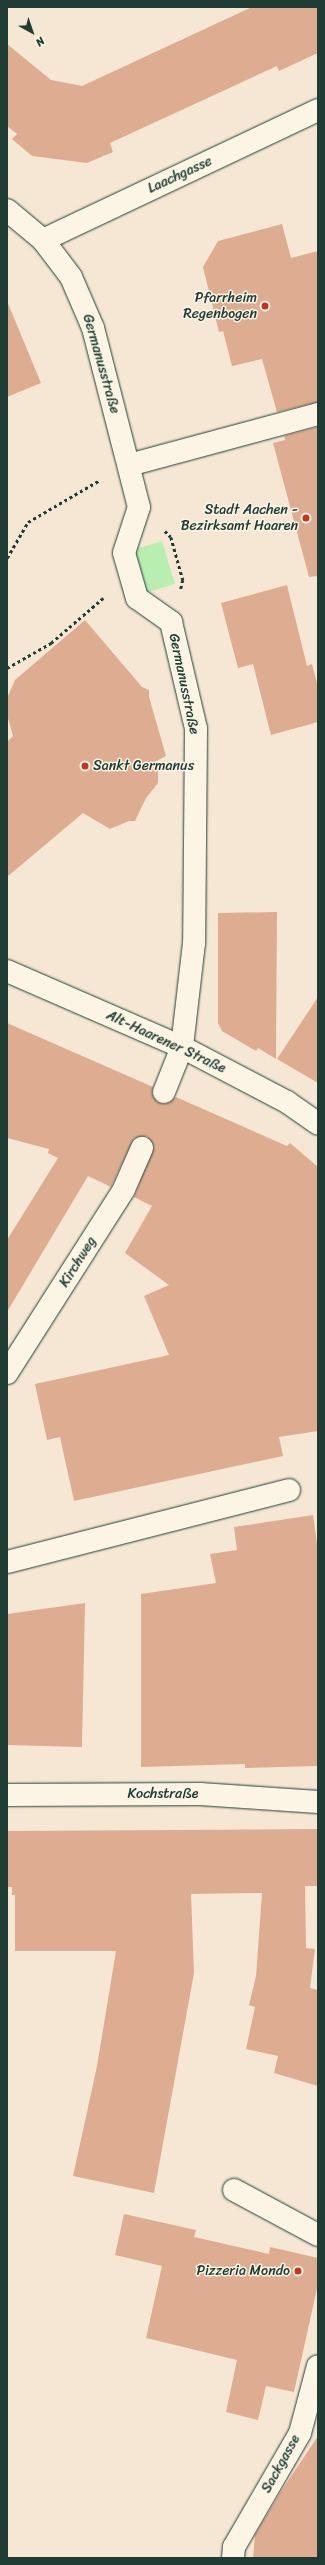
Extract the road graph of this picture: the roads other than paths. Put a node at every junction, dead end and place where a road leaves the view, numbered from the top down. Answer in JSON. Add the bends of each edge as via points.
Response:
{"nodes":[{"id":1,"x":318,"y":110,"type":"edge"},
{"id":2,"x":7,"y":210,"type":"edge"},
{"id":3,"x":43,"y":240,"type":"junction"},
{"id":4,"x":318,"y":414,"type":"edge"},
{"id":5,"x":129,"y":465,"type":"junction"},
{"id":6,"x":7,"y":971,"type":"edge"},
{"id":7,"x":182,"y":1047,"type":"junction"},
{"id":8,"x":164,"y":1092,"type":"dead end"},
{"id":9,"x":318,"y":1124,"type":"edge"},
{"id":10,"x":142,"y":1148,"type":"dead end"},
{"id":11,"x":7,"y":1374,"type":"edge"},
{"id":12,"x":289,"y":1490,"type":"dead end"},
{"id":13,"x":7,"y":1562,"type":"edge"},
{"id":14,"x":7,"y":1795,"type":"edge"},
{"id":15,"x":318,"y":1802,"type":"edge"},
{"id":16,"x":234,"y":2190,"type":"dead end"},
{"id":17,"x":318,"y":2235,"type":"edge"},
{"id":18,"x":318,"y":2366,"type":"edge"},
{"id":19,"x":233,"y":2558,"type":"edge"}],
"edges":[{"from":1,"to":3,"type":"street","name":"Laachgasse"},
{"from":2,"to":3,"type":"street","name":"Germanusstraße"},
{"from":3,"to":5,"type":"street","name":"Germanusstraße","via":[[71,277],[93,328]]},
{"from":4,"to":5,"type":"street"},
{"from":5,"to":7,"type":"street","name":"Germanusstraße","via":[[139,507],[124,553],[129,576],[137,598],[171,622],[196,729],[194,943]]},
{"from":6,"to":7,"type":"street","name":"Alt-Haarener Straße"},
{"from":7,"to":8,"type":"street"},
{"from":7,"to":9,"type":"street","name":"Alt-Haarener Straße","via":[[287,1102]]},
{"from":10,"to":11,"type":"street","name":"Kirchweg","via":[[124,1189]]},
{"from":12,"to":13,"type":"street"},
{"from":14,"to":15,"type":"street","name":"Kochstraße","via":[[200,1794]]},
{"from":16,"to":17,"type":"street"},
{"from":18,"to":19,"type":"street","name":"Sackgasse","via":[[300,2433],[234,2547]]}]}
